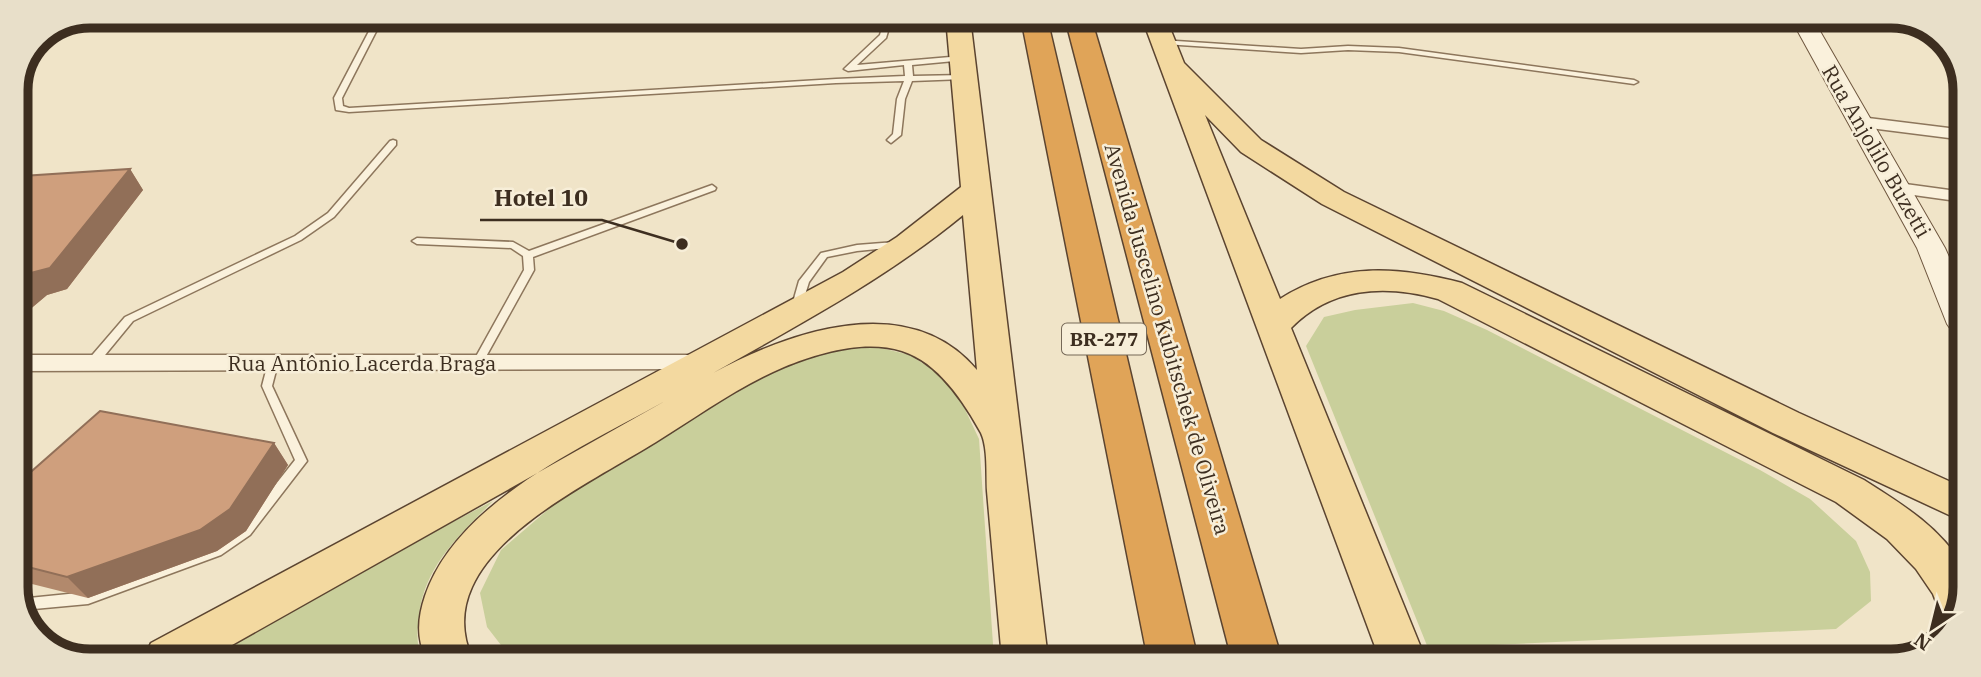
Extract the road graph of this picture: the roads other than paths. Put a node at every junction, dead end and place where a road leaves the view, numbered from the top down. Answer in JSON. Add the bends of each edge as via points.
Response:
{"nodes":[{"id":1,"x":375,"y":28,"type":"edge"},
{"id":2,"x":886,"y":28,"type":"edge"},
{"id":3,"x":959,"y":28,"type":"edge"},
{"id":4,"x":1036,"y":28,"type":"edge"},
{"id":5,"x":1081,"y":28,"type":"edge"},
{"id":6,"x":1807,"y":28,"type":"edge"},
{"id":7,"x":1164,"y":42,"type":"edge"},
{"id":8,"x":908,"y":63,"type":"junction"},
{"id":9,"x":849,"y":68,"type":"junction"},
{"id":10,"x":963,"y":68,"type":"junction"},
{"id":11,"x":909,"y":79,"type":"junction"},
{"id":12,"x":836,"y":81,"type":"junction"},
{"id":13,"x":1634,"y":82,"type":"dead end"},
{"id":14,"x":1860,"y":122,"type":"junction"},
{"id":15,"x":1953,"y":134,"type":"edge"},
{"id":16,"x":891,"y":140,"type":"dead end"},
{"id":17,"x":393,"y":143,"type":"dead end"},
{"id":18,"x":712,"y":188,"type":"dead end"},
{"id":19,"x":1898,"y":188,"type":"junction"},
{"id":20,"x":975,"y":191,"type":"junction"},
{"id":21,"x":1953,"y":196,"type":"edge"},
{"id":22,"x":416,"y":241,"type":"dead end"},
{"id":23,"x":528,"y":255,"type":"junction"},
{"id":24,"x":1953,"y":269,"type":"edge"},
{"id":25,"x":1256,"y":280,"type":"junction"},
{"id":26,"x":1306,"y":298,"type":"junction"},
{"id":27,"x":1274,"y":325,"type":"junction"},
{"id":28,"x":478,"y":362,"type":"junction"},
{"id":29,"x":709,"y":362,"type":"junction"},
{"id":30,"x":92,"y":363,"type":"junction"},
{"id":31,"x":273,"y":363,"type":"junction"},
{"id":32,"x":28,"y":368,"type":"edge"},
{"id":33,"x":1003,"y":438,"type":"junction"},
{"id":34,"x":1953,"y":501,"type":"edge"},
{"id":35,"x":1953,"y":588,"type":"edge"},
{"id":36,"x":30,"y":603,"type":"edge"},
{"id":37,"x":183,"y":649,"type":"edge"},
{"id":38,"x":444,"y":649,"type":"edge"},
{"id":39,"x":1024,"y":649,"type":"edge"},
{"id":40,"x":1171,"y":649,"type":"edge"},
{"id":41,"x":1254,"y":649,"type":"edge"},
{"id":42,"x":1399,"y":649,"type":"edge"}],
"edges":[{"from":1,"to":12,"type":"lane","via":[[338,98],[339,108]]},
{"from":2,"to":9,"type":"lane"},
{"from":3,"to":10,"type":"main road"},
{"from":4,"to":40,"type":"highway","number":"BR-277"},
{"from":5,"to":41,"type":"highway","name":"Avenida Juscelino Kubitschek de Oliveira","number":"BR-277"},
{"from":6,"to":14,"type":"main road","name":"Rua Anjolilo Buzetti"},
{"from":7,"to":13,"type":"lane","via":[[1301,51],[1399,50]]},
{"from":7,"to":25,"type":"main road"},
{"from":7,"to":34,"type":"main road","via":[[1251,146],[1323,192]]},
{"from":8,"to":9,"type":"lane"},
{"from":8,"to":10,"type":"lane"},
{"from":8,"to":11,"type":"lane"},
{"from":9,"to":12,"type":"lane"},
{"from":10,"to":11,"type":"lane"},
{"from":10,"to":20,"type":"main road"},
{"from":11,"to":12,"type":"lane"},
{"from":11,"to":16,"type":"lane","via":[[901,99],[897,135]]},
{"from":14,"to":15,"type":"street"},
{"from":14,"to":19,"type":"main road","name":"Rua Anjolilo Buzetti"},
{"from":17,"to":30,"type":"lane","via":[[331,215],[298,238],[129,320]]},
{"from":18,"to":23,"type":"lane"},
{"from":19,"to":21,"type":"street"},
{"from":19,"to":24,"type":"main road","name":"Rua Anjolilo Buzetti"},
{"from":20,"to":29,"type":"main road","via":[[908,244]]},
{"from":20,"to":33,"type":"main road"},
{"from":22,"to":23,"type":"lane","via":[[513,245]]},
{"from":23,"to":28,"type":"lane","via":[[529,270]]},
{"from":25,"to":26,"type":"main road","via":[[1279,292]]},
{"from":25,"to":27,"type":"main road"},
{"from":26,"to":27,"type":"main road"},
{"from":26,"to":35,"type":"main road","via":[[1341,284],[1383,278],[1429,285],[1474,302],[1850,491],[1918,541]]},
{"from":27,"to":42,"type":"main road"},
{"from":28,"to":29,"type":"street","name":"Rua Antônio Lacerda Braga"},
{"from":28,"to":31,"type":"street","name":"Rua Antônio Lacerda Braga"},
{"from":29,"to":37,"type":"main road"},
{"from":30,"to":31,"type":"street","name":"Rua Antônio Lacerda Braga"},
{"from":30,"to":32,"type":"street","name":"Rua Antônio Lacerda Braga"},
{"from":31,"to":36,"type":"lane","via":[[267,386],[301,461],[246,531],[217,551],[88,598]]},
{"from":33,"to":38,"type":"main road","via":[[952,366],[913,342],[858,335],[780,355],[583,467],[516,510],[484,537],[460,565],[444,595],[440,625]]},
{"from":33,"to":39,"type":"main road"}]}
